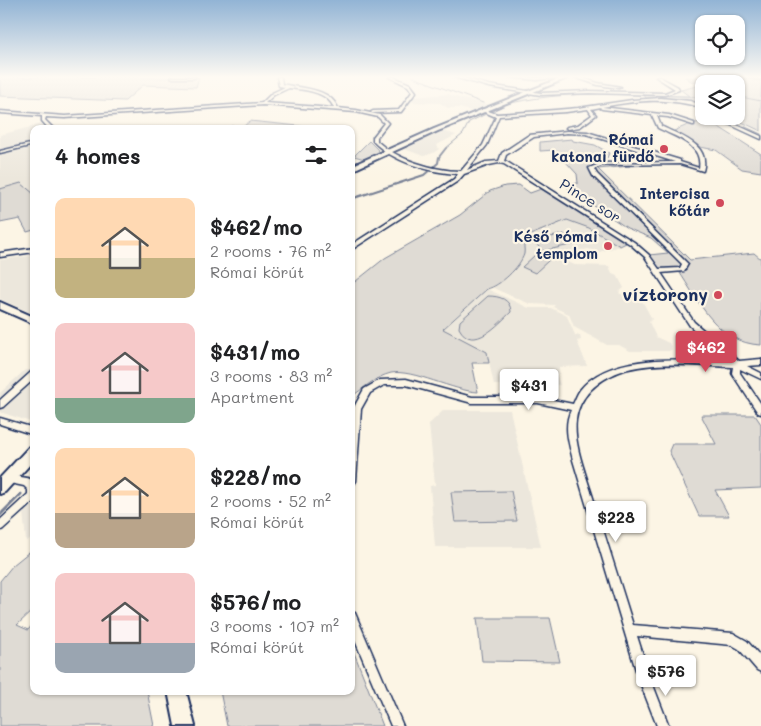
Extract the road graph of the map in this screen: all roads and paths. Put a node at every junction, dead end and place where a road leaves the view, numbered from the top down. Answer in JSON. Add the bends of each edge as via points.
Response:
{"nodes":[{"id":1,"x":146,"y":111,"type":"edge"},
{"id":2,"x":346,"y":111,"type":"edge"},
{"id":3,"x":400,"y":111,"type":"edge"},
{"id":4,"x":485,"y":111,"type":"joint"},
{"id":5,"x":553,"y":111,"type":"edge"},
{"id":6,"x":591,"y":111,"type":"edge"},
{"id":7,"x":629,"y":111,"type":"edge"},
{"id":8,"x":0,"y":112,"type":"edge"},
{"id":9,"x":366,"y":113,"type":"junction"},
{"id":10,"x":13,"y":114,"type":"junction"},
{"id":11,"x":494,"y":114,"type":"junction"},
{"id":12,"x":654,"y":114,"type":"junction"},
{"id":13,"x":27,"y":115,"type":"junction"},
{"id":14,"x":0,"y":117,"type":"edge"},
{"id":15,"x":44,"y":117,"type":"junction"},
{"id":16,"x":693,"y":124,"type":"dead end"},
{"id":17,"x":48,"y":125,"type":"edge"},
{"id":18,"x":733,"y":125,"type":"edge"},
{"id":19,"x":744,"y":125,"type":"edge"},
{"id":20,"x":561,"y":131,"type":"junction"},
{"id":21,"x":761,"y":133,"type":"edge"},
{"id":22,"x":761,"y":138,"type":"edge"},
{"id":23,"x":30,"y":145,"type":"edge"},
{"id":24,"x":0,"y":152,"type":"edge"},
{"id":25,"x":387,"y":152,"type":"junction"},
{"id":26,"x":501,"y":162,"type":"junction"},
{"id":27,"x":681,"y":163,"type":"junction"},
{"id":28,"x":355,"y":167,"type":"edge"},
{"id":29,"x":463,"y":172,"type":"junction"},
{"id":30,"x":355,"y":245,"type":"edge"},
{"id":31,"x":30,"y":251,"type":"edge"},
{"id":32,"x":0,"y":255,"type":"edge"},
{"id":33,"x":657,"y":271,"type":"junction"},
{"id":34,"x":0,"y":305,"type":"edge"},
{"id":35,"x":30,"y":319,"type":"edge"},
{"id":36,"x":761,"y":362,"type":"edge"},
{"id":37,"x":737,"y":364,"type":"junction"},
{"id":38,"x":760,"y":373,"type":"edge"},
{"id":39,"x":30,"y":378,"type":"edge"},
{"id":40,"x":0,"y":405,"type":"edge"},
{"id":41,"x":576,"y":408,"type":"junction"},
{"id":42,"x":761,"y":410,"type":"edge"},
{"id":43,"x":0,"y":421,"type":"edge"},
{"id":44,"x":30,"y":431,"type":"edge"},
{"id":45,"x":355,"y":432,"type":"edge"},
{"id":46,"x":30,"y":455,"type":"edge"},
{"id":47,"x":4,"y":484,"type":"edge"},
{"id":48,"x":30,"y":485,"type":"edge"},
{"id":49,"x":30,"y":499,"type":"edge"},
{"id":50,"x":0,"y":526,"type":"edge"},
{"id":51,"x":355,"y":627,"type":"edge"},
{"id":52,"x":630,"y":630,"type":"junction"},
{"id":53,"x":761,"y":666,"type":"edge"},
{"id":54,"x":178,"y":695,"type":"edge"},
{"id":55,"x":185,"y":726,"type":"edge"},
{"id":56,"x":397,"y":726,"type":"edge"},
{"id":57,"x":663,"y":726,"type":"edge"}],
"edges":[{"from":1,"to":15,"type":"street"},
{"from":2,"to":9,"type":"street"},
{"from":3,"to":9,"type":"street"},
{"from":4,"to":11,"type":"street"},
{"from":4,"to":25,"type":"street"},
{"from":5,"to":11,"type":"street"},
{"from":6,"to":20,"type":"street","via":[[594,115],[575,127]]},
{"from":7,"to":12,"type":"street"},
{"from":8,"to":10,"type":"street"},
{"from":9,"to":25,"type":"street","via":[[385,120],[374,139]]},
{"from":10,"to":13,"type":"street"},
{"from":10,"to":14,"type":"street"},
{"from":11,"to":29,"type":"street","via":[[498,117],[485,145]]},
{"from":12,"to":16,"type":"street"},
{"from":12,"to":27,"type":"street","via":[[659,127],[688,141],[703,157],[701,170]]},
{"from":13,"to":14,"type":"street"},
{"from":13,"to":15,"type":"street"},
{"from":15,"to":17,"type":"street"},
{"from":18,"to":22,"type":"street"},
{"from":19,"to":21,"type":"street"},
{"from":20,"to":26,"type":"street","via":[[531,136],[504,154]]},
{"from":20,"to":27,"type":"street","via":[[592,134]]},
{"from":23,"to":24,"type":"street"},
{"from":25,"to":28,"type":"street"},
{"from":25,"to":29,"type":"street","via":[[433,168]]},
{"from":26,"to":29,"type":"street"},
{"from":26,"to":33,"type":"street","name":"Pince sor","via":[[632,243],[647,256]]},
{"from":27,"to":33,"type":"street","via":[[602,164],[591,168],[685,264],[682,270]]},
{"from":29,"to":30,"type":"street","via":[[444,188]]},
{"from":31,"to":32,"type":"street"},
{"from":33,"to":37,"type":"street","name":"Pince sor","via":[[692,324]]},
{"from":34,"to":35,"type":"street"},
{"from":36,"to":37,"type":"street"},
{"from":37,"to":38,"type":"street"},
{"from":37,"to":41,"type":"street","via":[[664,362],[629,366],[610,372],[595,382],[580,398]]},
{"from":37,"to":42,"type":"street","via":[[736,373]]},
{"from":39,"to":40,"type":"street"},
{"from":41,"to":45,"type":"street","via":[[538,400],[472,400],[406,382],[383,382],[367,391],[357,408]]},
{"from":41,"to":52,"type":"street","via":[[572,424],[577,460]]},
{"from":43,"to":44,"type":"street"},
{"from":46,"to":47,"type":"street"},
{"from":47,"to":48,"type":"street","via":[[27,482]]},
{"from":49,"to":50,"type":"street"},
{"from":51,"to":56,"type":"street"},
{"from":52,"to":53,"type":"street","via":[[733,640]]},
{"from":52,"to":57,"type":"street"},
{"from":54,"to":55,"type":"street"}]}
